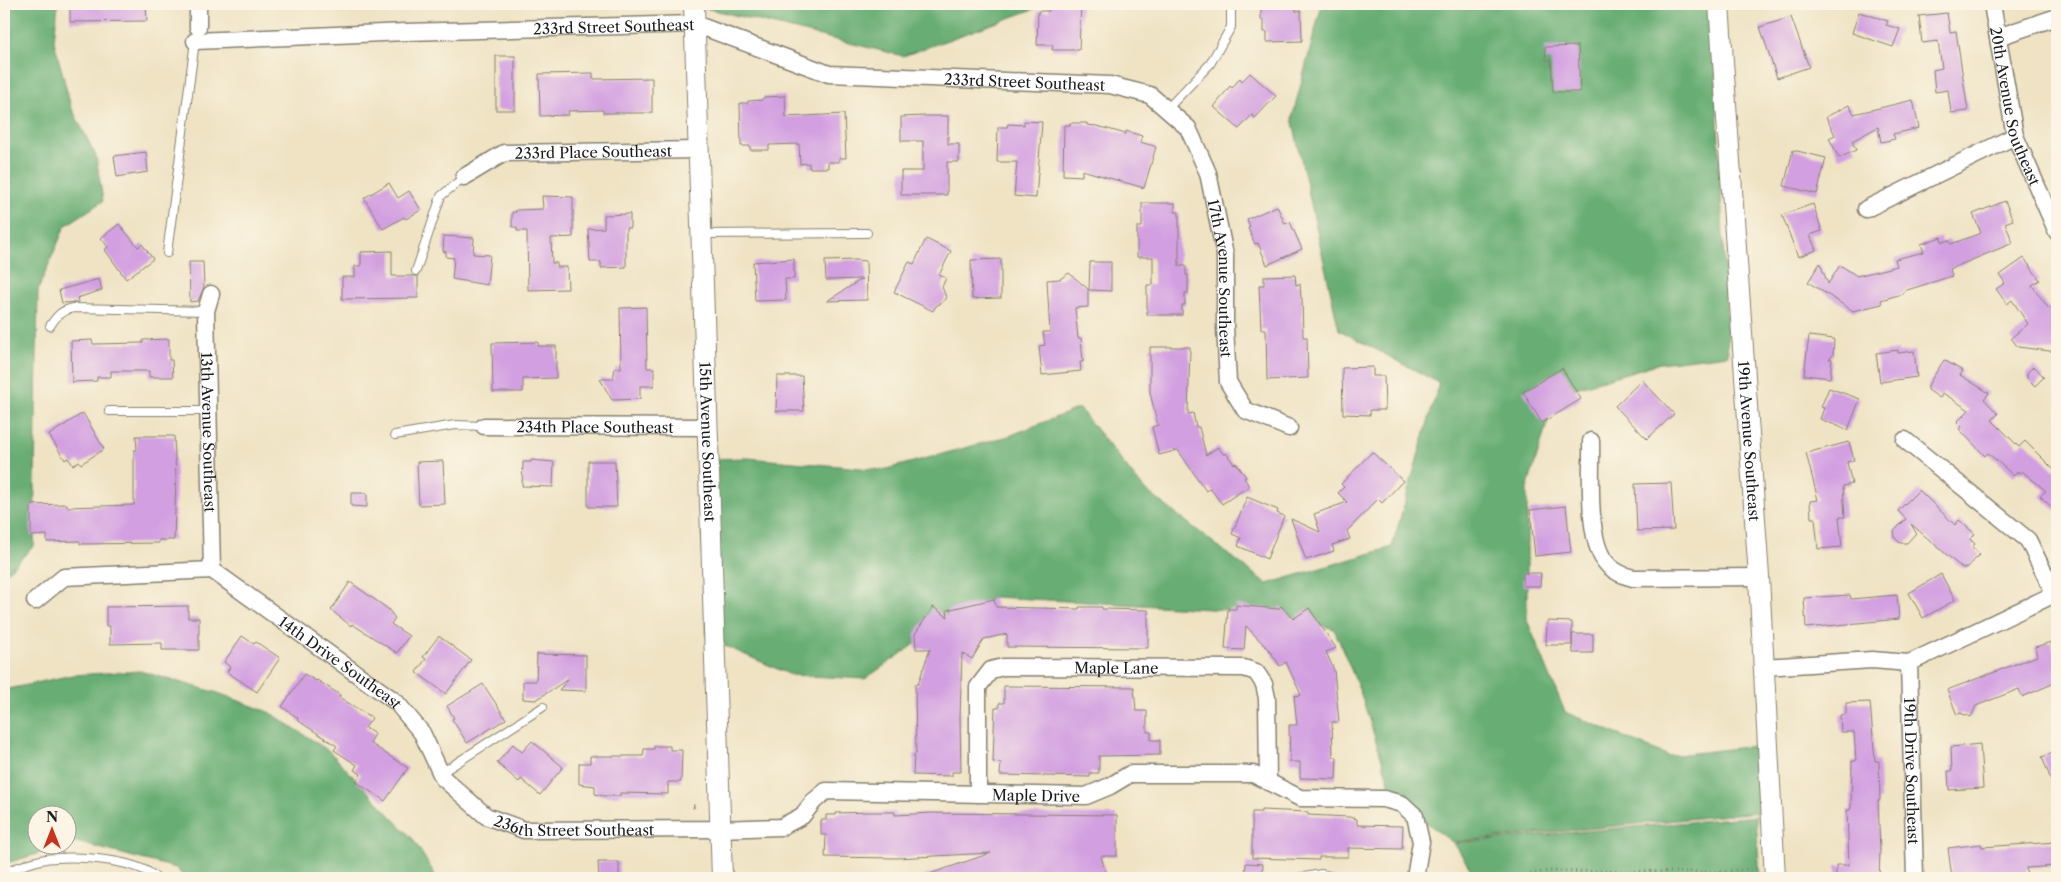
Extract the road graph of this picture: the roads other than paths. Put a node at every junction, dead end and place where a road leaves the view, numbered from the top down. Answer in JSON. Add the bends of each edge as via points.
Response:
{"nodes":[{"id":1,"x":198,"y":4,"type":"edge"},
{"id":2,"x":694,"y":4,"type":"edge"},
{"id":3,"x":1231,"y":4,"type":"edge"},
{"id":4,"x":1719,"y":4,"type":"edge"},
{"id":5,"x":1992,"y":4,"type":"edge"},
{"id":6,"x":2057,"y":17,"type":"edge"},
{"id":7,"x":695,"y":24,"type":"junction"},
{"id":8,"x":196,"y":34,"type":"junction"},
{"id":9,"x":1998,"y":37,"type":"junction"},
{"id":10,"x":1166,"y":110,"type":"junction"},
{"id":11,"x":2015,"y":136,"type":"junction"},
{"id":12,"x":699,"y":150,"type":"junction"},
{"id":13,"x":464,"y":177,"type":"joint"},
{"id":14,"x":1866,"y":209,"type":"dead end"},
{"id":15,"x":2057,"y":232,"type":"edge"},
{"id":16,"x":867,"y":233,"type":"dead end"},
{"id":17,"x":702,"y":234,"type":"junction"},
{"id":18,"x":167,"y":253,"type":"dead end"},
{"id":19,"x":416,"y":271,"type":"dead end"},
{"id":20,"x":211,"y":294,"type":"dead end"},
{"id":21,"x":206,"y":311,"type":"junction"},
{"id":22,"x":50,"y":326,"type":"dead end"},
{"id":23,"x":109,"y":411,"type":"dead end"},
{"id":24,"x":208,"y":411,"type":"junction"},
{"id":25,"x":484,"y":426,"type":"joint"},
{"id":26,"x":708,"y":427,"type":"junction"},
{"id":27,"x":1289,"y":428,"type":"dead end"},
{"id":28,"x":395,"y":435,"type":"dead end"},
{"id":29,"x":1904,"y":440,"type":"dead end"},
{"id":30,"x":1591,"y":441,"type":"dead end"},
{"id":31,"x":212,"y":570,"type":"junction"},
{"id":32,"x":1759,"y":577,"type":"junction"},
{"id":33,"x":2055,"y":593,"type":"edge"},
{"id":34,"x":35,"y":601,"type":"dead end"},
{"id":35,"x":1909,"y":663,"type":"junction"},
{"id":36,"x":1764,"y":667,"type":"junction"},
{"id":37,"x":543,"y":707,"type":"dead end"},
{"id":38,"x":442,"y":775,"type":"junction"},
{"id":39,"x":1268,"y":782,"type":"junction"},
{"id":40,"x":978,"y":794,"type":"junction"},
{"id":41,"x":720,"y":829,"type":"junction"},
{"id":42,"x":4,"y":872,"type":"edge"},
{"id":43,"x":1775,"y":872,"type":"edge"},
{"id":44,"x":156,"y":878,"type":"edge"},
{"id":45,"x":722,"y":878,"type":"edge"},
{"id":46,"x":1298,"y":878,"type":"edge"},
{"id":47,"x":1339,"y":878,"type":"edge"},
{"id":48,"x":1415,"y":878,"type":"edge"},
{"id":49,"x":1915,"y":878,"type":"edge"}],
"edges":[{"from":1,"to":8,"type":"street"},
{"from":2,"to":7,"type":"street","name":"15th Avenue Southeast"},
{"from":3,"to":10,"type":"lane","via":[[1231,27],[1210,64]]},
{"from":4,"to":32,"type":"street","name":"19th Avenue Southeast"},
{"from":5,"to":9,"type":"street","name":"20th Avenue Southeast"},
{"from":6,"to":9,"type":"street"},
{"from":7,"to":8,"type":"street","name":"233rd Street Southeast"},
{"from":7,"to":10,"type":"street","name":"233rd Street Southeast","via":[[829,74],[1110,85],[1150,95]]},
{"from":7,"to":12,"type":"street","name":"15th Avenue Southeast"},
{"from":8,"to":18,"type":"lane"},
{"from":9,"to":11,"type":"street","name":"20th Avenue Southeast"},
{"from":10,"to":27,"type":"street","name":"17th Avenue Southeast","via":[[1188,128],[1208,173],[1225,255],[1228,382],[1244,410]]},
{"from":11,"to":14,"type":"street"},
{"from":11,"to":15,"type":"street","name":"20th Avenue Southeast"},
{"from":12,"to":13,"type":"street","name":"233rd Place Southeast","via":[[504,153]]},
{"from":12,"to":17,"type":"street","name":"15th Avenue Southeast"},
{"from":13,"to":19,"type":"lane","via":[[441,196]]},
{"from":16,"to":17,"type":"lane"},
{"from":17,"to":26,"type":"street","name":"15th Avenue Southeast"},
{"from":20,"to":21,"type":"street","name":"13th Avenue Southeast"},
{"from":21,"to":22,"type":"lane","via":[[74,308],[64,309]]},
{"from":21,"to":24,"type":"street","name":"13th Avenue Southeast"},
{"from":23,"to":24,"type":"lane"},
{"from":24,"to":31,"type":"street","name":"13th Avenue Southeast"},
{"from":25,"to":26,"type":"street","name":"234th Place Southeast"},
{"from":25,"to":28,"type":"lane","via":[[455,426]]},
{"from":26,"to":41,"type":"street","name":"15th Avenue Southeast"},
{"from":29,"to":33,"type":"street","via":[[2028,540]]},
{"from":30,"to":32,"type":"street","via":[[1593,529],[1598,548],[1608,566],[1633,578]]},
{"from":31,"to":34,"type":"street","via":[[64,577]]},
{"from":31,"to":38,"type":"street","name":"14th Drive Southeast","via":[[396,702],[422,733]]},
{"from":32,"to":36,"type":"street","name":"19th Avenue Southeast"},
{"from":33,"to":35,"type":"street"},
{"from":35,"to":36,"type":"street","via":[[1872,660]]},
{"from":35,"to":49,"type":"street","name":"19th Drive Southeast"},
{"from":36,"to":43,"type":"street","name":"19th Avenue Southeast"},
{"from":37,"to":38,"type":"lane"},
{"from":38,"to":41,"type":"street","name":"236th Street Southeast","via":[[486,816],[524,830]]},
{"from":39,"to":40,"type":"street","name":"Maple Drive","via":[[1253,774],[1130,774],[1086,796]]},
{"from":39,"to":40,"type":"street","name":"Maple Lane","via":[[1267,698],[1264,684],[1256,672],[1244,668],[1003,667],[991,670],[978,687]]},
{"from":39,"to":48,"type":"street","name":"Maple Drive","via":[[1300,798],[1384,799],[1402,804],[1415,816],[1421,842]]},
{"from":40,"to":41,"type":"street","name":"Maple Drive","via":[[826,791],[802,816],[781,827]]},
{"from":41,"to":45,"type":"street","name":"15th Avenue Southeast"},
{"from":42,"to":44,"type":"lane","via":[[55,858],[121,861],[152,873]]},
{"from":46,"to":47,"type":"lane","via":[[1322,874]]}]}
